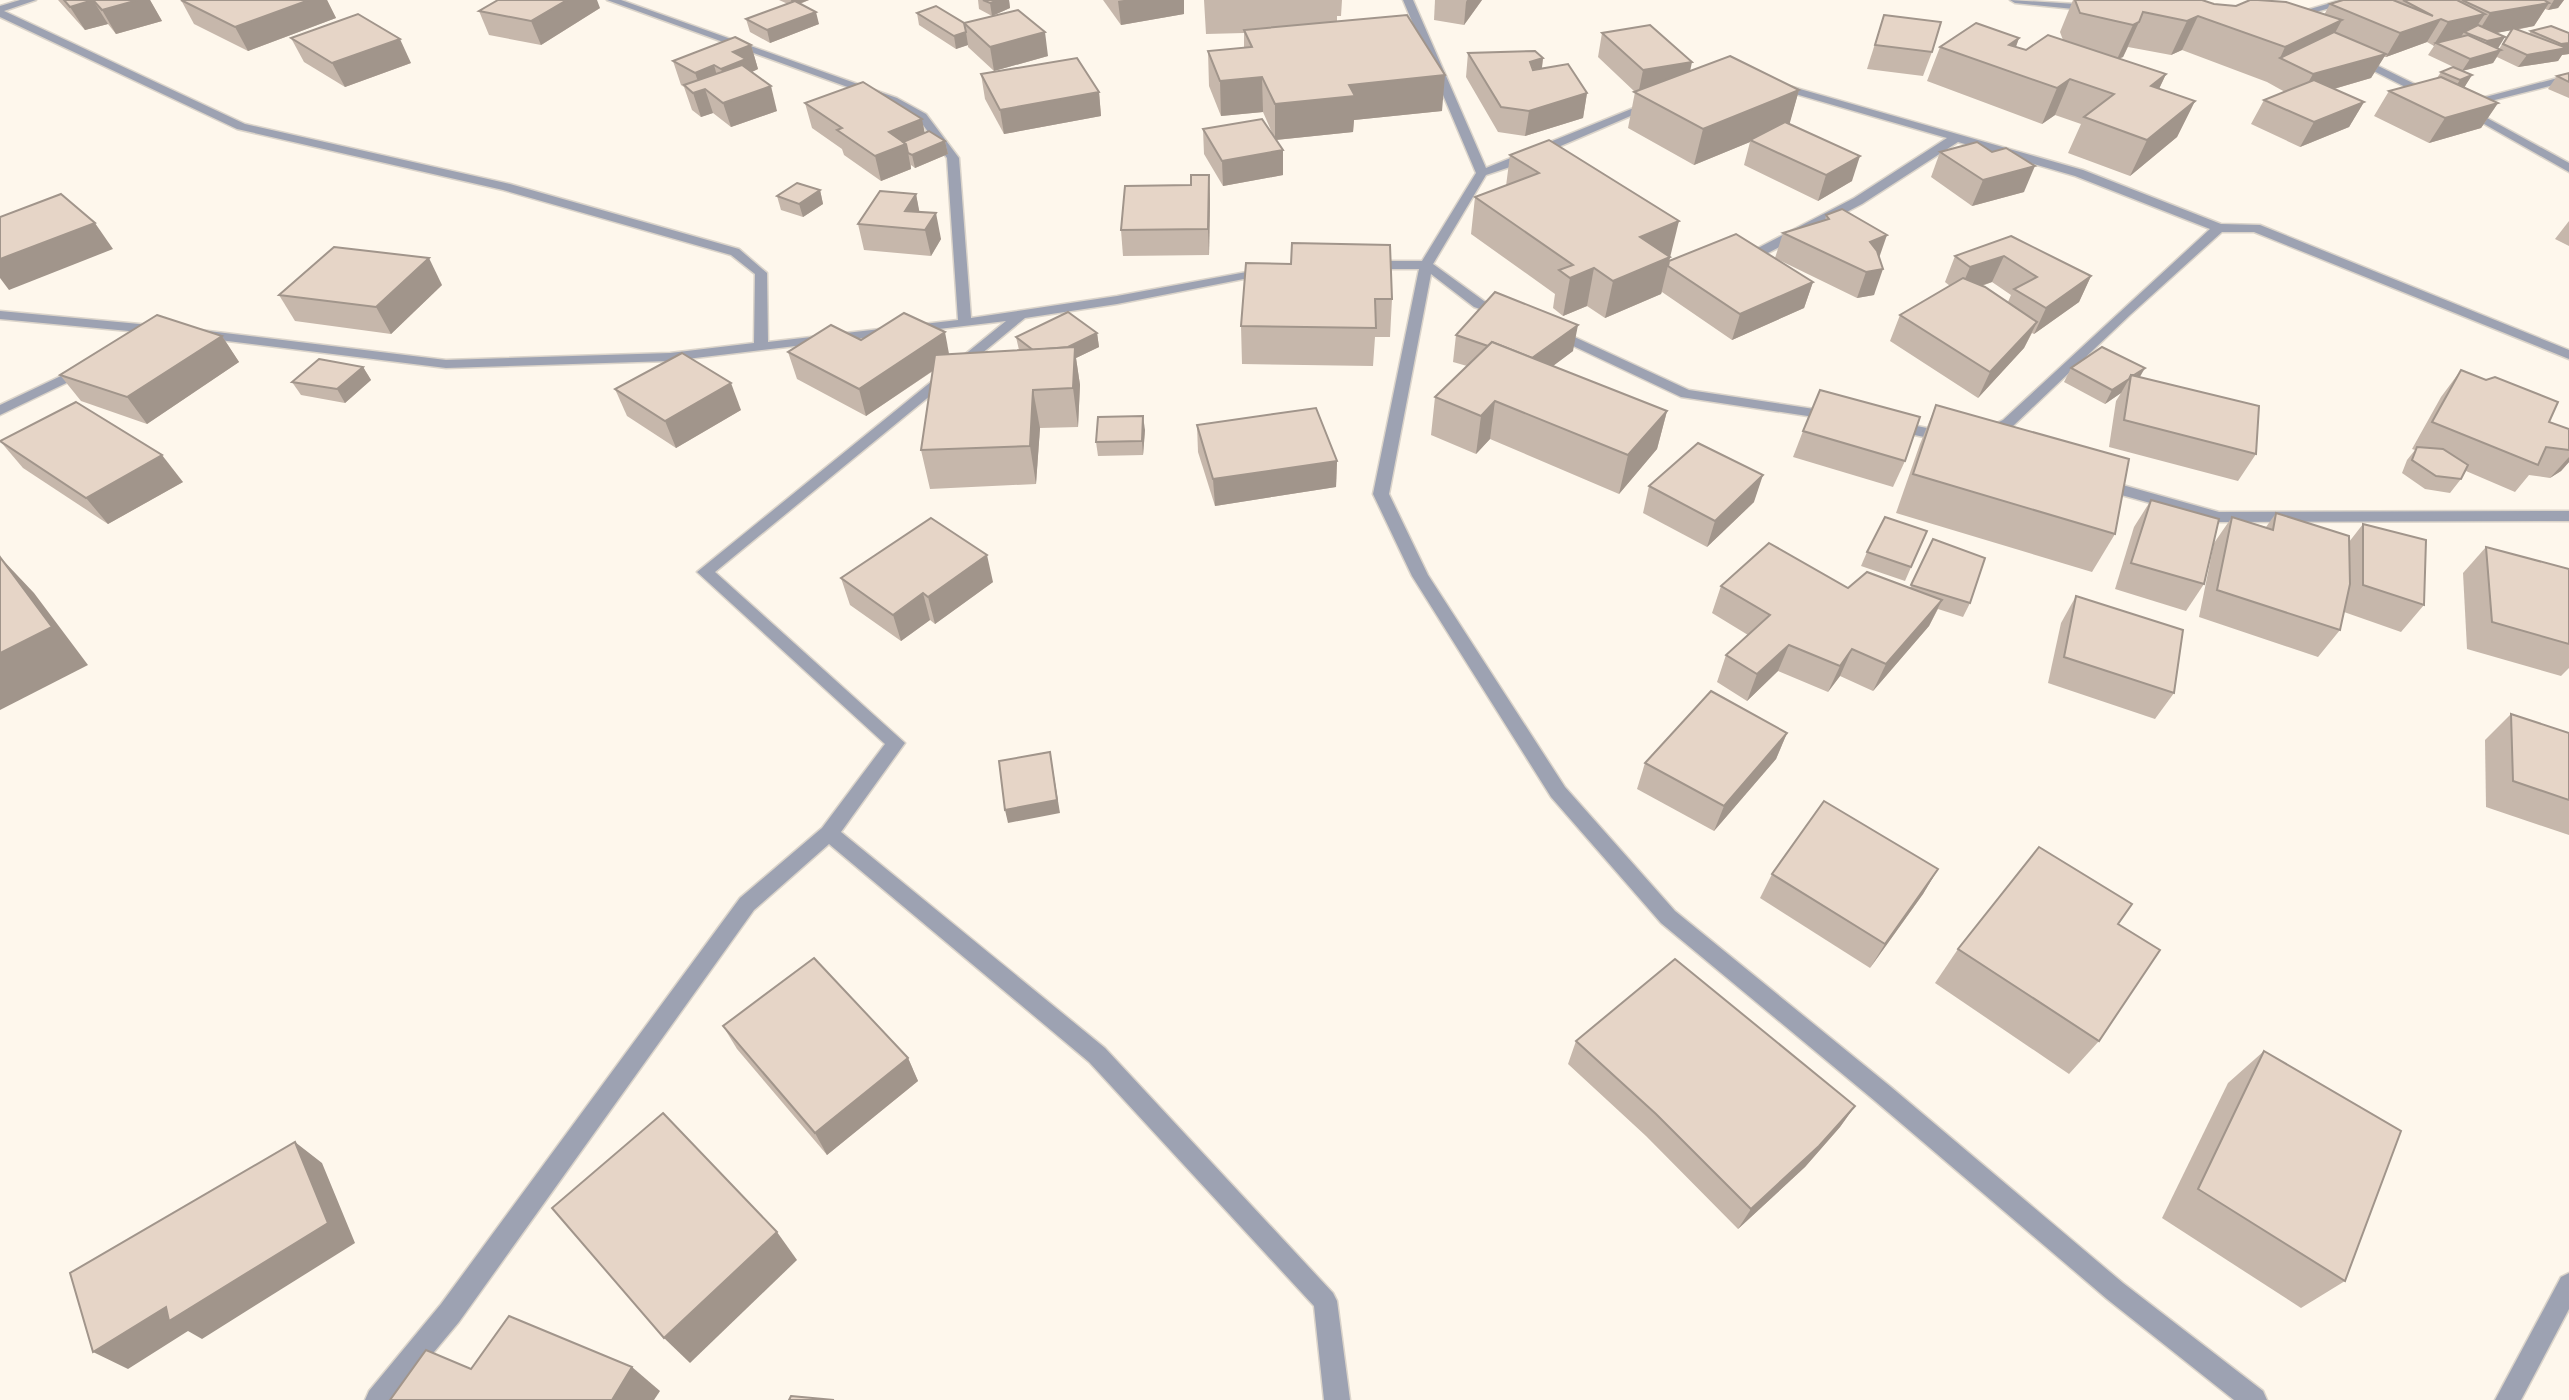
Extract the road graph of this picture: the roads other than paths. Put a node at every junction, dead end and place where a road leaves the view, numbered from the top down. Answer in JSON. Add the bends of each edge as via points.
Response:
{"nodes":[{"id":1,"x":31,"y":0,"type":"edge"},
{"id":2,"x":612,"y":0,"type":"edge"},
{"id":3,"x":1408,"y":0,"type":"edge"},
{"id":4,"x":2015,"y":0,"type":"edge"},
{"id":5,"x":2353,"y":0,"type":"edge"},
{"id":6,"x":2100,"y":9,"type":"edge"},
{"id":7,"x":0,"y":11,"type":"edge"},
{"id":8,"x":2290,"y":26,"type":"edge"},
{"id":9,"x":2350,"y":55,"type":"edge"},
{"id":10,"x":2569,"y":78,"type":"edge"},
{"id":11,"x":1761,"y":81,"type":"edge"},
{"id":12,"x":2446,"y":101,"type":"edge"},
{"id":13,"x":1657,"y":102,"type":"edge"},
{"id":14,"x":1956,"y":138,"type":"junction"},
{"id":15,"x":2569,"y":168,"type":"edge"},
{"id":16,"x":1482,"y":173,"type":"junction"},
{"id":17,"x":2218,"y":228,"type":"junction"},
{"id":18,"x":1762,"y":251,"type":"edge"},
{"id":19,"x":1357,"y":265,"type":"edge"},
{"id":20,"x":1426,"y":265,"type":"junction"},
{"id":21,"x":1289,"y":266,"type":"edge"},
{"id":22,"x":1022,"y":314,"type":"junction"},
{"id":23,"x":0,"y":315,"type":"edge"},
{"id":24,"x":1514,"y":317,"type":"edge"},
{"id":25,"x":965,"y":323,"type":"junction"},
{"id":26,"x":1538,"y":326,"type":"edge"},
{"id":27,"x":176,"y":331,"type":"junction"},
{"id":28,"x":137,"y":342,"type":"edge"},
{"id":29,"x":761,"y":347,"type":"junction"},
{"id":30,"x":2569,"y":355,"type":"edge"},
{"id":31,"x":100,"y":361,"type":"edge"},
{"id":32,"x":0,"y":411,"type":"edge"},
{"id":33,"x":1849,"y":418,"type":"edge"},
{"id":34,"x":1876,"y":423,"type":"edge"},
{"id":35,"x":1957,"y":439,"type":"edge"},
{"id":36,"x":1996,"y":450,"type":"edge"},
{"id":37,"x":2085,"y":479,"type":"edge"},
{"id":38,"x":2569,"y":516,"type":"edge"},
{"id":39,"x":829,"y":833,"type":"junction"},
{"id":40,"x":2569,"y":1285,"type":"edge"},
{"id":41,"x":378,"y":1400,"type":"edge"},
{"id":42,"x":1337,"y":1400,"type":"edge"},
{"id":43,"x":2254,"y":1400,"type":"edge"},
{"id":44,"x":2508,"y":1400,"type":"edge"}],
"edges":[{"from":1,"to":7,"type":"street"},
{"from":2,"to":25,"type":"street","via":[[893,100],[922,116],[953,158]]},
{"from":3,"to":16,"type":"street"},
{"from":4,"to":6,"type":"street"},
{"from":5,"to":8,"type":"street","via":[[2277,20]]},
{"from":7,"to":29,"type":"street","via":[[241,127],[506,187],[735,252],[761,274]]},
{"from":9,"to":12,"type":"street"},
{"from":10,"to":15,"type":"street","via":[[2458,106]]},
{"from":11,"to":14,"type":"street"},
{"from":13,"to":16,"type":"street"},
{"from":14,"to":17,"type":"street","via":[[2079,173]]},
{"from":14,"to":18,"type":"street","via":[[1858,201]]},
{"from":16,"to":20,"type":"street"},
{"from":17,"to":30,"type":"street","via":[[2256,228]]},
{"from":17,"to":36,"type":"street","via":[[2008,423],[1970,442]]},
{"from":19,"to":20,"type":"street"},
{"from":20,"to":24,"type":"street","via":[[1479,304]]},
{"from":20,"to":43,"type":"street","via":[[1381,494],[1420,576],[1558,792],[1668,917],[2115,1291]]},
{"from":21,"to":22,"type":"street"},
{"from":22,"to":25,"type":"street"},
{"from":22,"to":39,"type":"street","via":[[705,572],[896,743]]},
{"from":23,"to":27,"type":"street"},
{"from":25,"to":29,"type":"street"},
{"from":26,"to":33,"type":"street","via":[[1686,394]]},
{"from":27,"to":28,"type":"street"},
{"from":27,"to":29,"type":"street","via":[[446,364],[670,357]]},
{"from":31,"to":32,"type":"street"},
{"from":34,"to":35,"type":"street"},
{"from":37,"to":38,"type":"street","via":[[2219,517]]},
{"from":39,"to":41,"type":"street","via":[[747,904],[450,1313]]},
{"from":39,"to":42,"type":"street","via":[[1097,1055],[1325,1301]]},
{"from":40,"to":44,"type":"street"}]}
